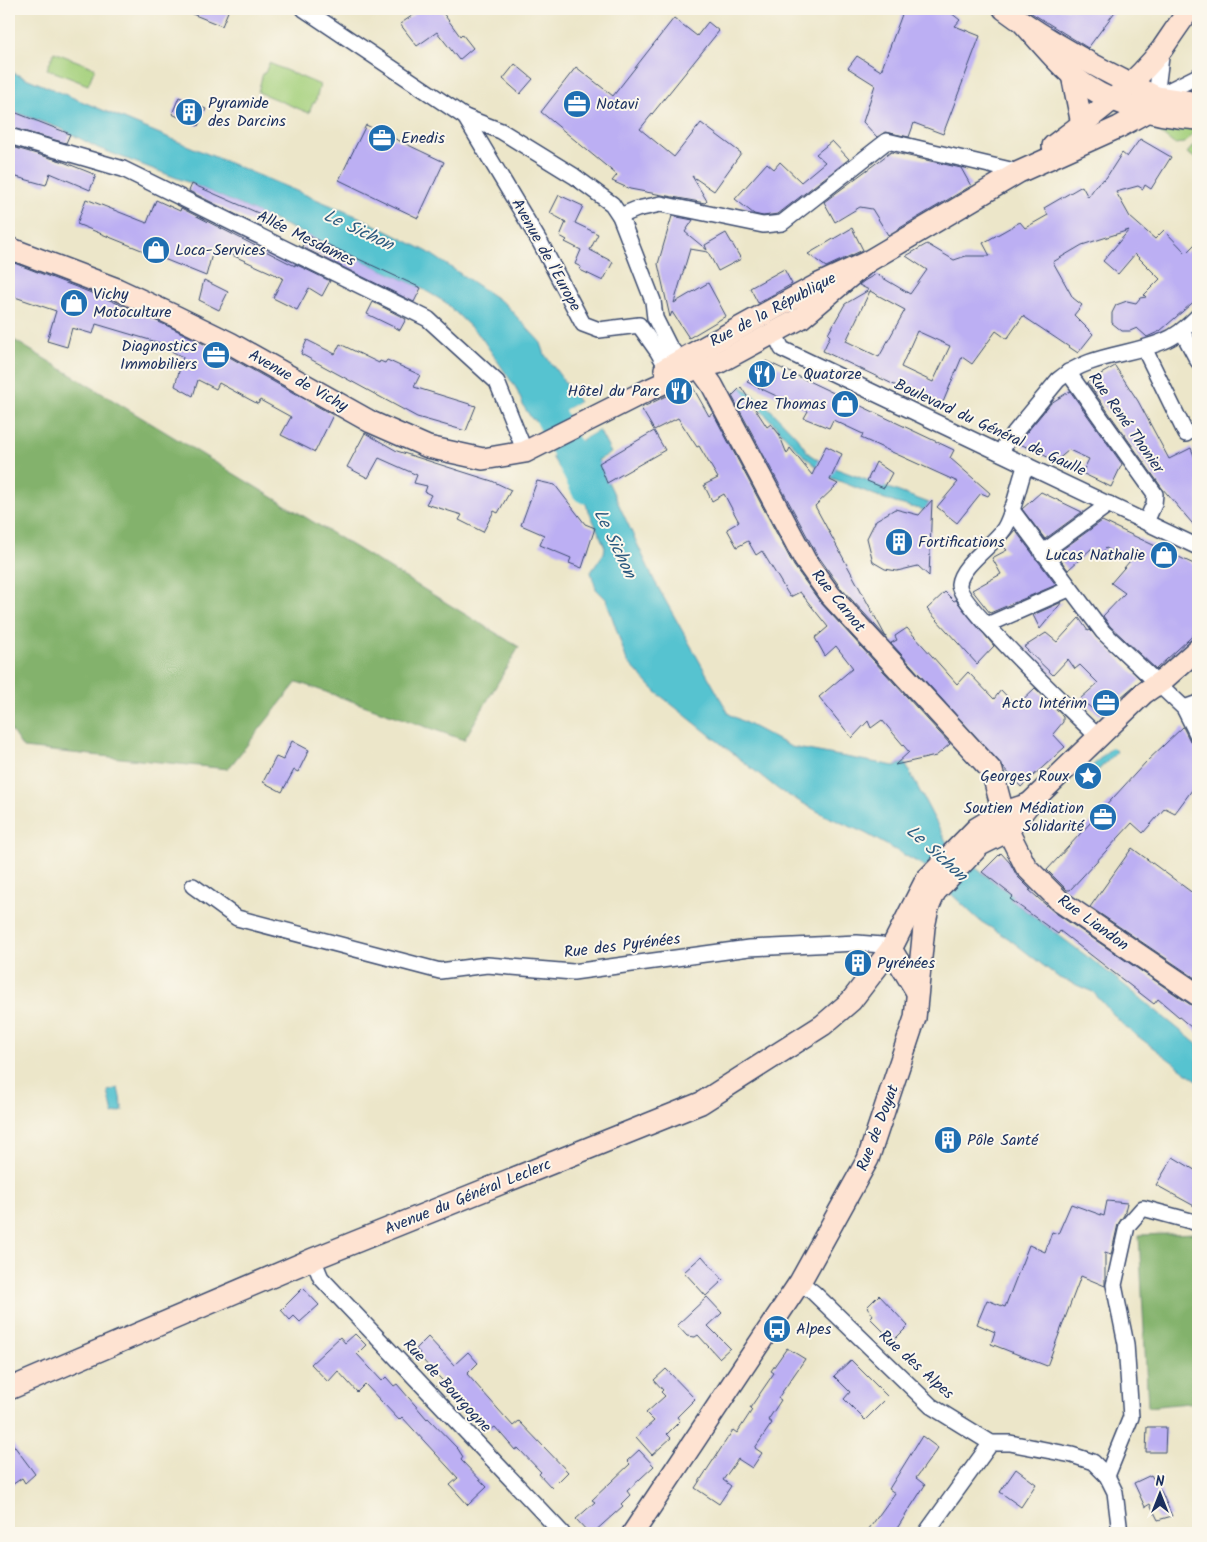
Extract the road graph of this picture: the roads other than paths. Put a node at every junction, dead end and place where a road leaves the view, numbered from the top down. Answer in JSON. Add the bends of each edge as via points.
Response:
{"nodes":[{"id":1,"x":304,"y":9,"type":"edge"},
{"id":2,"x":1004,"y":9,"type":"edge"},
{"id":3,"x":1190,"y":9,"type":"edge"},
{"id":4,"x":1023,"y":23,"type":"junction"},
{"id":5,"x":1162,"y":49,"type":"junction"},
{"id":6,"x":1072,"y":75,"type":"junction"},
{"id":7,"x":1198,"y":76,"type":"edge"},
{"id":8,"x":1130,"y":84,"type":"junction"},
{"id":9,"x":1112,"y":101,"type":"junction"},
{"id":10,"x":1198,"y":103,"type":"edge"},
{"id":11,"x":1151,"y":104,"type":"junction"},
{"id":12,"x":465,"y":117,"type":"junction"},
{"id":13,"x":1198,"y":118,"type":"edge"},
{"id":14,"x":501,"y":131,"type":"junction"},
{"id":15,"x":1088,"y":131,"type":"junction"},
{"id":16,"x":9,"y":136,"type":"edge"},
{"id":17,"x":488,"y":153,"type":"junction"},
{"id":18,"x":1019,"y":172,"type":"junction"},
{"id":19,"x":620,"y":216,"type":"junction"},
{"id":20,"x":9,"y":248,"type":"edge"},
{"id":21,"x":867,"y":262,"type":"junction"},
{"id":22,"x":763,"y":314,"type":"junction"},
{"id":23,"x":1198,"y":316,"type":"edge"},
{"id":24,"x":655,"y":318,"type":"junction"},
{"id":25,"x":639,"y":325,"type":"junction"},
{"id":26,"x":1182,"y":331,"type":"junction"},
{"id":27,"x":774,"y":332,"type":"junction"},
{"id":28,"x":1144,"y":348,"type":"junction"},
{"id":29,"x":1198,"y":361,"type":"edge"},
{"id":30,"x":681,"y":365,"type":"junction"},
{"id":31,"x":1068,"y":372,"type":"junction"},
{"id":32,"x":590,"y":418,"type":"junction"},
{"id":33,"x":1186,"y":434,"type":"dead end"},
{"id":34,"x":525,"y":452,"type":"junction"},
{"id":35,"x":1001,"y":452,"type":"junction"},
{"id":36,"x":1026,"y":464,"type":"junction"},
{"id":37,"x":1109,"y":504,"type":"junction"},
{"id":38,"x":1011,"y":509,"type":"junction"},
{"id":39,"x":1146,"y":522,"type":"junction"},
{"id":40,"x":1198,"y":547,"type":"edge"},
{"id":41,"x":1042,"y":552,"type":"junction"},
{"id":42,"x":1070,"y":589,"type":"junction"},
{"id":43,"x":987,"y":625,"type":"junction"},
{"id":44,"x":1198,"y":650,"type":"edge"},
{"id":45,"x":1158,"y":683,"type":"junction"},
{"id":46,"x":1191,"y":705,"type":"edge"},
{"id":47,"x":1198,"y":736,"type":"edge"},
{"id":48,"x":1098,"y":737,"type":"junction"},
{"id":49,"x":1005,"y":822,"type":"junction"},
{"id":50,"x":194,"y":886,"type":"dead end"},
{"id":51,"x":931,"y":886,"type":"junction"},
{"id":52,"x":891,"y":949,"type":"junction"},
{"id":53,"x":917,"y":992,"type":"junction"},
{"id":54,"x":1198,"y":995,"type":"edge"},
{"id":55,"x":1198,"y":1224,"type":"edge"},
{"id":56,"x":313,"y":1260,"type":"junction"},
{"id":57,"x":800,"y":1282,"type":"junction"},
{"id":58,"x":9,"y":1389,"type":"edge"},
{"id":59,"x":991,"y":1444,"type":"junction"},
{"id":60,"x":1107,"y":1476,"type":"junction"},
{"id":61,"x":562,"y":1533,"type":"edge"},
{"id":62,"x":633,"y":1533,"type":"edge"},
{"id":63,"x":926,"y":1533,"type":"edge"},
{"id":64,"x":1120,"y":1533,"type":"edge"}],
"edges":[{"from":1,"to":12,"type":"street","name":"Avenue de l'Europe"},
{"from":2,"to":4,"type":"main road"},
{"from":3,"to":5,"type":"main road","name":"Rue de la République"},
{"from":4,"to":6,"type":"main road"},
{"from":4,"to":8,"type":"main road"},
{"from":5,"to":8,"type":"main road","name":"Rue de la République"},
{"from":5,"to":11,"type":"street"},
{"from":6,"to":9,"type":"main road"},
{"from":6,"to":15,"type":"main road"},
{"from":7,"to":11,"type":"street"},
{"from":8,"to":9,"type":"main road","name":"Rue de la République"},
{"from":8,"to":11,"type":"main road"},
{"from":9,"to":11,"type":"main road"},
{"from":9,"to":15,"type":"main road","name":"Rue de la République"},
{"from":10,"to":11,"type":"main road"},
{"from":11,"to":13,"type":"main road"},
{"from":11,"to":15,"type":"main road","name":"Rue de la République"},
{"from":12,"to":14,"type":"street","name":"Avenue de l'Europe"},
{"from":12,"to":17,"type":"street","name":"Avenue de l'Europe"},
{"from":14,"to":17,"type":"street","via":[[493,134]]},
{"from":14,"to":19,"type":"street","name":"Avenue de l'Europe","via":[[600,194]]},
{"from":15,"to":18,"type":"main road","name":"Rue de la République"},
{"from":16,"to":34,"type":"street","name":"Allée Mesdames","via":[[123,169],[428,319],[497,382]]},
{"from":17,"to":25,"type":"street","name":"Avenue de l'Europe","via":[[542,244],[584,324],[600,330]]},
{"from":18,"to":19,"type":"street","via":[[887,142],[782,223],[763,225],[661,204]]},
{"from":18,"to":21,"type":"main road","name":"Rue de la République"},
{"from":19,"to":24,"type":"street","name":"Avenue de l'Europe","via":[[653,302]]},
{"from":20,"to":34,"type":"main road","name":"Avenue de Vichy","via":[[118,289],[230,344],[371,422],[428,447],[483,459]]},
{"from":21,"to":22,"type":"main road","name":"Rue de la République"},
{"from":21,"to":27,"type":"main road","name":"Rue de la République","via":[[800,318]]},
{"from":22,"to":27,"type":"main road"},
{"from":22,"to":30,"type":"main road","name":"Rue de la République"},
{"from":23,"to":26,"type":"street"},
{"from":24,"to":25,"type":"street","name":"Avenue de l'Europe"},
{"from":24,"to":30,"type":"street","name":"Avenue de l'Europe"},
{"from":25,"to":30,"type":"street","via":[[658,352]]},
{"from":26,"to":28,"type":"street"},
{"from":26,"to":29,"type":"street"},
{"from":27,"to":30,"type":"main road","name":"Rue de la République","via":[[718,363]]},
{"from":27,"to":35,"type":"street","name":"Boulevard du Général de Gaulle","via":[[782,349]]},
{"from":28,"to":31,"type":"street","via":[[1108,355]]},
{"from":28,"to":33,"type":"street"},
{"from":30,"to":32,"type":"main road","name":"Avenue de Vichy","via":[[625,392]]},
{"from":30,"to":32,"type":"main road","name":"Avenue de Vichy","via":[[630,401]]},
{"from":30,"to":49,"type":"main road","name":"Rue Carnot","via":[[712,385],[805,560],[836,602],[992,771]]},
{"from":31,"to":35,"type":"street","via":[[1052,387]]},
{"from":31,"to":39,"type":"street","name":"Rue René Thonier","via":[[1155,494]]},
{"from":32,"to":34,"type":"main road","name":"Avenue de Vichy"},
{"from":35,"to":36,"type":"street","name":"Boulevard du Général de Gaulle"},
{"from":36,"to":37,"type":"street","name":"Boulevard du Général de Gaulle"},
{"from":36,"to":38,"type":"street"},
{"from":37,"to":39,"type":"street","name":"Boulevard du Général de Gaulle"},
{"from":37,"to":41,"type":"street"},
{"from":38,"to":41,"type":"street"},
{"from":38,"to":43,"type":"street","via":[[1005,528],[962,574],[959,585],[961,594]]},
{"from":39,"to":40,"type":"street","name":"Boulevard du Général de Gaulle"},
{"from":41,"to":42,"type":"street"},
{"from":42,"to":43,"type":"street"},
{"from":42,"to":45,"type":"street","via":[[1103,632]]},
{"from":43,"to":48,"type":"street"},
{"from":44,"to":45,"type":"main road"},
{"from":45,"to":46,"type":"street"},
{"from":45,"to":48,"type":"main road"},
{"from":46,"to":47,"type":"street"},
{"from":48,"to":49,"type":"main road","via":[[1029,804]]},
{"from":49,"to":51,"type":"main road","via":[[974,840]]},
{"from":49,"to":54,"type":"main road","name":"Rue Liandon","via":[[1026,867],[1061,902]]},
{"from":50,"to":52,"type":"street","name":"Rue des Pyrénées","via":[[237,918],[440,972],[487,965],[573,972],[749,948],[857,944],[882,945]]},
{"from":51,"to":52,"type":"main road","name":"Avenue du Général Leclerc"},
{"from":51,"to":53,"type":"main road","name":"Rue de Doyat"},
{"from":52,"to":53,"type":"main road"},
{"from":52,"to":56,"type":"main road","name":"Avenue du Général Leclerc","via":[[851,1001],[823,1024],[701,1103]]},
{"from":53,"to":57,"type":"main road","name":"Rue de Doyat","via":[[915,1018],[868,1160]]},
{"from":55,"to":60,"type":"street","via":[[1143,1208],[1127,1226],[1114,1285],[1126,1344],[1131,1417]]},
{"from":56,"to":58,"type":"main road","name":"Avenue du Général Leclerc"},
{"from":56,"to":61,"type":"street","name":"Rue de Bourgogne","via":[[321,1278]]},
{"from":57,"to":59,"type":"street","name":"Rue des Alpes","via":[[931,1406]]},
{"from":57,"to":62,"type":"main road","name":"Rue de Doyat"},
{"from":59,"to":60,"type":"street","via":[[1010,1443],[1072,1454],[1093,1462]]},
{"from":59,"to":63,"type":"street"},
{"from":60,"to":64,"type":"street","via":[[1115,1492]]}]}
